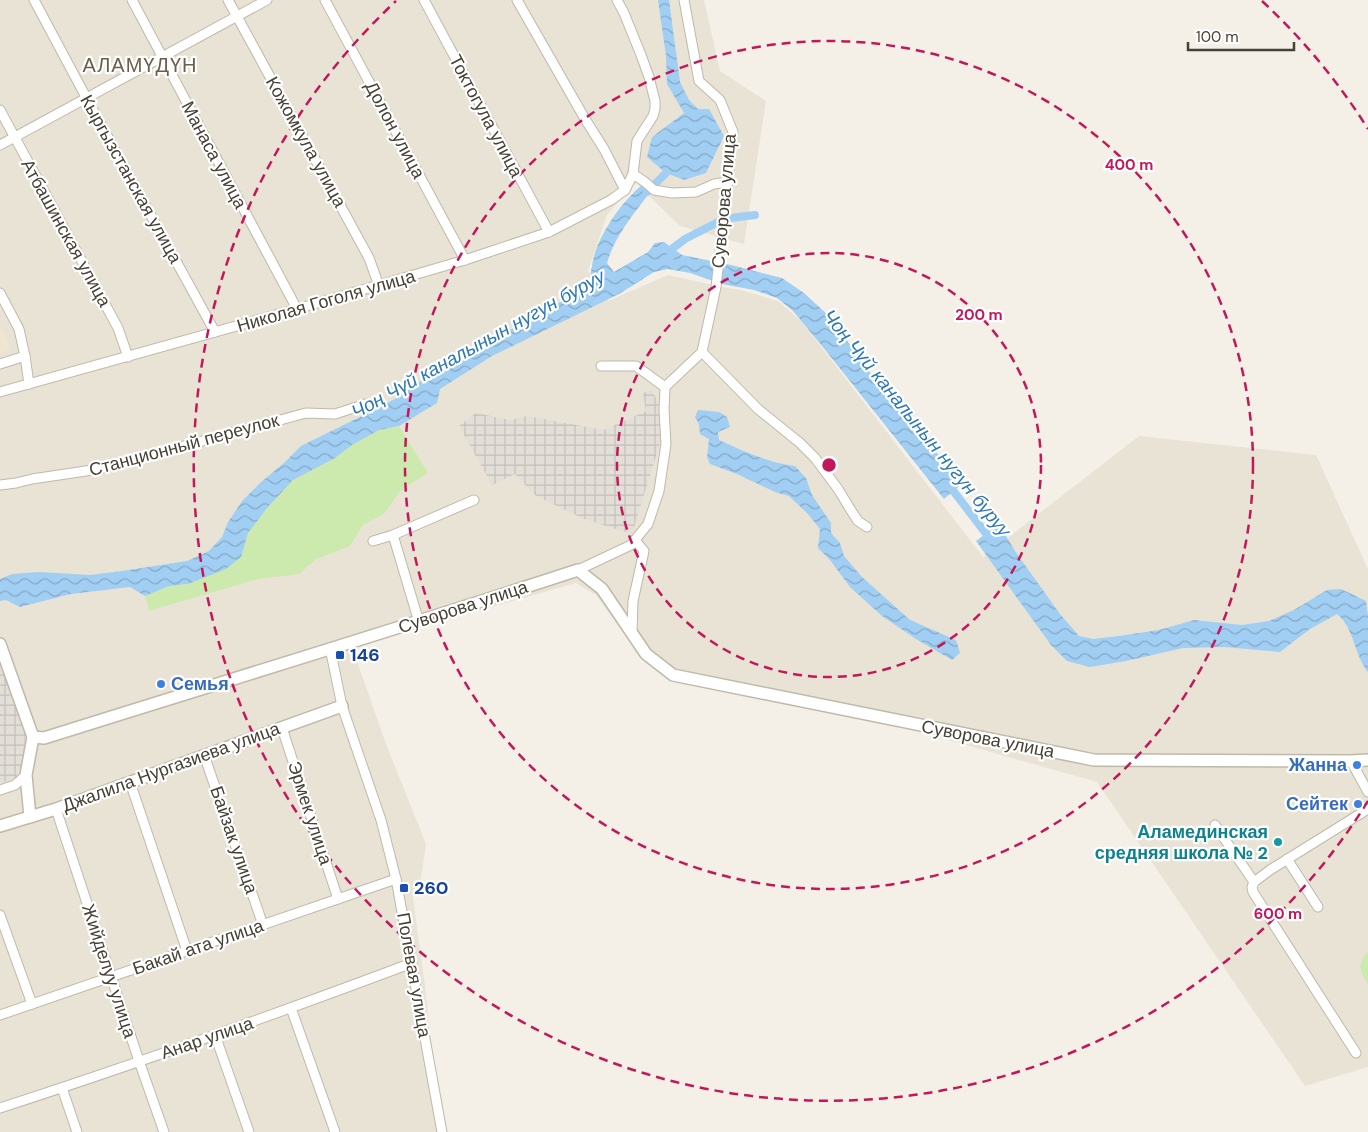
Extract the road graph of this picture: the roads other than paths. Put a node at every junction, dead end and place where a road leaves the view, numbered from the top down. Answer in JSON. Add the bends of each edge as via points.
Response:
{"nodes":[{"id":1,"x":34,"y":0,"type":"edge"},
{"id":2,"x":132,"y":0,"type":"edge"},
{"id":3,"x":228,"y":0,"type":"edge"},
{"id":4,"x":267,"y":0,"type":"edge"},
{"id":5,"x":325,"y":0,"type":"edge"},
{"id":6,"x":424,"y":0,"type":"edge"},
{"id":7,"x":518,"y":0,"type":"edge"},
{"id":8,"x":617,"y":0,"type":"edge"},
{"id":9,"x":684,"y":0,"type":"edge"},
{"id":10,"x":237,"y":16,"type":"junction"},
{"id":11,"x":163,"y":58,"type":"junction"},
{"id":12,"x":87,"y":99,"type":"junction"},
{"id":13,"x":0,"y":110,"type":"edge"},
{"id":14,"x":14,"y":138,"type":"junction"},
{"id":15,"x":0,"y":145,"type":"edge"},
{"id":16,"x":633,"y":174,"type":"junction"},
{"id":17,"x":728,"y":182,"type":"junction"},
{"id":18,"x":625,"y":190,"type":"junction"},
{"id":19,"x":549,"y":232,"type":"junction"},
{"id":20,"x":466,"y":260,"type":"junction"},
{"id":21,"x":379,"y":286,"type":"junction"},
{"id":22,"x":0,"y":293,"type":"edge"},
{"id":23,"x":297,"y":310,"type":"junction"},
{"id":24,"x":215,"y":332,"type":"junction"},
{"id":25,"x":702,"y":352,"type":"junction"},
{"id":26,"x":25,"y":356,"type":"junction"},
{"id":27,"x":128,"y":356,"type":"junction"},
{"id":28,"x":0,"y":364,"type":"edge"},
{"id":29,"x":601,"y":366,"type":"dead end"},
{"id":30,"x":29,"y":384,"type":"junction"},
{"id":31,"x":665,"y":387,"type":"junction"},
{"id":32,"x":0,"y":392,"type":"edge"},
{"id":33,"x":366,"y":404,"type":"dead end"},
{"id":34,"x":0,"y":485,"type":"edge"},
{"id":35,"x":474,"y":500,"type":"dead end"},
{"id":36,"x":867,"y":527,"type":"dead end"},
{"id":37,"x":394,"y":534,"type":"junction"},
{"id":38,"x":635,"y":540,"type":"junction"},
{"id":39,"x":373,"y":542,"type":"dead end"},
{"id":40,"x":578,"y":570,"type":"junction"},
{"id":41,"x":419,"y":622,"type":"junction"},
{"id":42,"x":632,"y":632,"type":"junction"},
{"id":43,"x":0,"y":644,"type":"edge"},
{"id":44,"x":330,"y":648,"type":"junction"},
{"id":45,"x":342,"y":706,"type":"junction"},
{"id":46,"x":282,"y":728,"type":"junction"},
{"id":47,"x":33,"y":737,"type":"junction"},
{"id":48,"x":204,"y":755,"type":"junction"},
{"id":49,"x":1368,"y":760,"type":"edge"},
{"id":50,"x":1351,"y":761,"type":"junction"},
{"id":51,"x":26,"y":775,"type":"junction"},
{"id":52,"x":130,"y":782,"type":"junction"},
{"id":53,"x":0,"y":790,"type":"edge"},
{"id":54,"x":1368,"y":792,"type":"edge"},
{"id":55,"x":56,"y":809,"type":"junction"},
{"id":56,"x":1368,"y":809,"type":"edge"},
{"id":57,"x":30,"y":817,"type":"junction"},
{"id":58,"x":1215,"y":825,"type":"dead end"},
{"id":59,"x":0,"y":826,"type":"edge"},
{"id":60,"x":1287,"y":859,"type":"junction"},
{"id":61,"x":396,"y":879,"type":"junction"},
{"id":62,"x":1254,"y":882,"type":"junction"},
{"id":63,"x":338,"y":899,"type":"junction"},
{"id":64,"x":1318,"y":907,"type":"dead end"},
{"id":65,"x":0,"y":915,"type":"edge"},
{"id":66,"x":263,"y":925,"type":"junction"},
{"id":67,"x":187,"y":951,"type":"junction"},
{"id":68,"x":412,"y":963,"type":"junction"},
{"id":69,"x":111,"y":977,"type":"junction"},
{"id":70,"x":32,"y":1004,"type":"junction"},
{"id":71,"x":291,"y":1008,"type":"junction"},
{"id":72,"x":0,"y":1015,"type":"edge"},
{"id":73,"x":215,"y":1035,"type":"junction"},
{"id":74,"x":1356,"y":1054,"type":"dead end"},
{"id":75,"x":139,"y":1061,"type":"junction"},
{"id":76,"x":62,"y":1088,"type":"junction"},
{"id":77,"x":0,"y":1108,"type":"edge"},
{"id":78,"x":77,"y":1132,"type":"edge"},
{"id":79,"x":164,"y":1132,"type":"edge"},
{"id":80,"x":249,"y":1132,"type":"edge"},
{"id":81,"x":335,"y":1132,"type":"edge"},
{"id":82,"x":442,"y":1132,"type":"edge"}],
"edges":[{"from":1,"to":12,"type":"street","name":"Кыргызстанская улица"},
{"from":2,"to":11,"type":"street","name":"Манаса улица"},
{"from":3,"to":10,"type":"street","name":"Кожомкула улица"},
{"from":4,"to":10,"type":"street"},
{"from":5,"to":20,"type":"street","name":"Долон улица"},
{"from":6,"to":19,"type":"street","name":"Токтогула улица"},
{"from":7,"to":18,"type":"street"},
{"from":8,"to":16,"type":"street","via":[[641,55],[655,102],[649,124],[638,141]]},
{"from":9,"to":17,"type":"street","name":"Суворова улица","via":[[699,81],[720,100],[733,132]]},
{"from":10,"to":11,"type":"street"},
{"from":10,"to":21,"type":"street","name":"Кожомкула улица","via":[[368,258]]},
{"from":11,"to":12,"type":"street"},
{"from":11,"to":23,"type":"street","name":"Манаса улица"},
{"from":12,"to":14,"type":"street"},
{"from":12,"to":24,"type":"street","name":"Кыргызстанская улица"},
{"from":13,"to":14,"type":"street","name":"Атбашинская улица"},
{"from":14,"to":15,"type":"street"},
{"from":14,"to":27,"type":"street","name":"Атбашинская улица","via":[[118,328]]},
{"from":16,"to":17,"type":"street","via":[[654,190],[672,194],[696,192]]},
{"from":16,"to":18,"type":"street"},
{"from":17,"to":25,"type":"street","name":"Суворова улица","via":[[716,287]]},
{"from":18,"to":19,"type":"street","name":"Николая Гоголя улица"},
{"from":19,"to":20,"type":"street","name":"Николая Гоголя улица"},
{"from":20,"to":21,"type":"street","name":"Николая Гоголя улица"},
{"from":21,"to":23,"type":"street","name":"Николая Гоголя улица"},
{"from":22,"to":26,"type":"street","via":[[19,329]]},
{"from":23,"to":24,"type":"street","name":"Николая Гоголя улица"},
{"from":24,"to":27,"type":"street","name":"Николая Гоголя улица"},
{"from":25,"to":31,"type":"street"},
{"from":25,"to":36,"type":"street","via":[[758,409],[815,458],[855,516]]},
{"from":26,"to":28,"type":"street"},
{"from":26,"to":30,"type":"street"},
{"from":27,"to":30,"type":"street","name":"Николая Гоголя улица"},
{"from":29,"to":31,"type":"street","via":[[636,366]]},
{"from":30,"to":32,"type":"street","name":"Николая Гоголя улица"},
{"from":31,"to":38,"type":"street","name":"Суворова улица","via":[[666,444],[659,491],[648,524]]},
{"from":33,"to":34,"type":"street","name":"Станционный переулок","via":[[335,414],[306,413],[99,469]]},
{"from":35,"to":37,"type":"street"},
{"from":37,"to":39,"type":"street"},
{"from":37,"to":41,"type":"street"},
{"from":38,"to":40,"type":"street","name":"Суворова улица","via":[[631,545]]},
{"from":38,"to":42,"type":"street","via":[[644,550],[634,601]]},
{"from":40,"to":41,"type":"street","name":"Суворова улица"},
{"from":40,"to":42,"type":"street","name":"Суворова улица","via":[[602,589]]},
{"from":41,"to":44,"type":"street","name":"Суворова улица"},
{"from":42,"to":50,"type":"street","name":"Суворова улица","via":[[646,654],[673,675],[1094,760]]},
{"from":43,"to":47,"type":"street"},
{"from":44,"to":45,"type":"street","name":"Полевая улица"},
{"from":44,"to":47,"type":"street","name":"Суворова улица","via":[[44,738]]},
{"from":45,"to":46,"type":"street","name":"Джалила Нургазиева улица"},
{"from":45,"to":61,"type":"street","name":"Полевая улица","via":[[381,820]]},
{"from":46,"to":48,"type":"street","name":"Джалила Нургазиева улица"},
{"from":46,"to":63,"type":"street","name":"Эрмек улица"},
{"from":47,"to":51,"type":"street"},
{"from":48,"to":52,"type":"street","name":"Джалила Нургазиева улица"},
{"from":48,"to":66,"type":"street","name":"Байзак улица"},
{"from":49,"to":50,"type":"street","name":"Суворова улица"},
{"from":50,"to":54,"type":"street"},
{"from":51,"to":53,"type":"street","via":[[15,785]]},
{"from":51,"to":57,"type":"street"},
{"from":52,"to":55,"type":"street","name":"Джалила Нургазиева улица"},
{"from":52,"to":67,"type":"street"},
{"from":55,"to":57,"type":"street","name":"Джалила Нургазиева улица"},
{"from":55,"to":69,"type":"street","name":"Жийделуу улица"},
{"from":56,"to":60,"type":"street"},
{"from":57,"to":59,"type":"street","name":"Джалила Нургазиева улица"},
{"from":58,"to":62,"type":"street"},
{"from":60,"to":62,"type":"street"},
{"from":60,"to":64,"type":"street"},
{"from":61,"to":63,"type":"street","name":"Бакай ата улица"},
{"from":61,"to":68,"type":"street","name":"Полевая улица"},
{"from":62,"to":74,"type":"street","via":[[1253,892]]},
{"from":63,"to":66,"type":"street","name":"Бакай ата улица"},
{"from":65,"to":70,"type":"street"},
{"from":66,"to":67,"type":"street","name":"Бакай ата улица"},
{"from":67,"to":69,"type":"street","name":"Бакай ата улица"},
{"from":68,"to":71,"type":"street","name":"Анар улица"},
{"from":68,"to":82,"type":"street","name":"Полевая улица"},
{"from":69,"to":70,"type":"street","name":"Бакай ата улица"},
{"from":69,"to":75,"type":"street","name":"Жийделуу улица"},
{"from":70,"to":72,"type":"street","name":"Бакай ата улица"},
{"from":71,"to":73,"type":"street","name":"Анар улица"},
{"from":71,"to":81,"type":"street"},
{"from":73,"to":75,"type":"street","name":"Анар улица"},
{"from":73,"to":80,"type":"street"},
{"from":75,"to":76,"type":"street","name":"Анар улица"},
{"from":75,"to":79,"type":"street","name":"Жийделуу улица"},
{"from":76,"to":77,"type":"street","name":"Анар улица"},
{"from":76,"to":78,"type":"street"}]}
